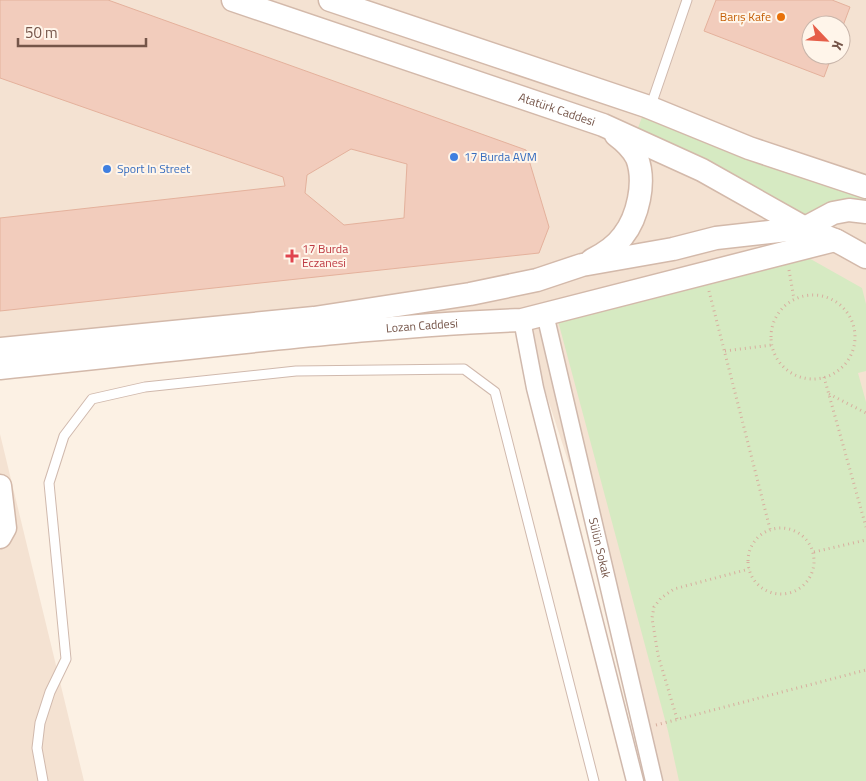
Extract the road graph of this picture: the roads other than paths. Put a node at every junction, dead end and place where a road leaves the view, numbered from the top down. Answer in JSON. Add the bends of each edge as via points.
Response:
{"nodes":[{"id":1,"x":233,"y":0,"type":"edge"},
{"id":2,"x":330,"y":0,"type":"edge"},
{"id":3,"x":688,"y":0,"type":"edge"},
{"id":4,"x":650,"y":108,"type":"junction"},
{"id":5,"x":603,"y":125,"type":"junction"},
{"id":6,"x":866,"y":187,"type":"edge"},
{"id":7,"x":866,"y":212,"type":"edge"},
{"id":8,"x":805,"y":228,"type":"junction"},
{"id":9,"x":835,"y":240,"type":"junction"},
{"id":10,"x":866,"y":257,"type":"edge"},
{"id":11,"x":582,"y":265,"type":"junction"},
{"id":12,"x":536,"y":280,"type":"junction"},
{"id":13,"x":514,"y":286,"type":"junction"},
{"id":14,"x":545,"y":314,"type":"junction"},
{"id":15,"x":522,"y":320,"type":"junction"},
{"id":16,"x":0,"y":349,"type":"edge"},
{"id":17,"x":0,"y":368,"type":"edge"},
{"id":18,"x":0,"y":486,"type":"edge"},
{"id":19,"x":0,"y":537,"type":"edge"},
{"id":20,"x":43,"y":781,"type":"edge"},
{"id":21,"x":594,"y":781,"type":"edge"},
{"id":22,"x":635,"y":781,"type":"edge"},
{"id":23,"x":654,"y":781,"type":"edge"}],
"edges":[{"from":1,"to":5,"type":"street","name":"Atatürk Caddesi"},
{"from":2,"to":4,"type":"street"},
{"from":3,"to":4,"type":"lane"},
{"from":4,"to":6,"type":"street","via":[[749,148]]},
{"from":5,"to":8,"type":"street","name":"Atatürk Caddesi","via":[[702,170]]},
{"from":5,"to":11,"type":"street","via":[[623,140],[636,158],[642,181],[635,213],[623,236],[605,254]]},
{"from":7,"to":8,"type":"street","via":[[849,210],[833,213]]},
{"from":8,"to":9,"type":"street","name":"Atatürk Caddesi"},
{"from":8,"to":11,"type":"street","name":"Lozan Caddesi","via":[[716,238]]},
{"from":9,"to":10,"type":"street","name":"Atatürk Caddesi"},
{"from":9,"to":14,"type":"street","name":"Lozan Caddesi"},
{"from":11,"to":12,"type":"street","name":"Lozan Caddesi"},
{"from":12,"to":13,"type":"street","name":"Lozan Caddesi"},
{"from":12,"to":14,"type":"street"},
{"from":13,"to":15,"type":"street"},
{"from":13,"to":16,"type":"street","name":"Lozan Caddesi","via":[[314,318]]},
{"from":14,"to":15,"type":"street","name":"Lozan Caddesi"},
{"from":14,"to":23,"type":"street","name":"Sülün Sokak"},
{"from":15,"to":17,"type":"street","name":"Lozan Caddesi","via":[[347,332]]},
{"from":15,"to":22,"type":"street","name":"Sülün Sokak","via":[[535,388]]},
{"from":18,"to":19,"type":"street","via":[[6,528]]},
{"from":20,"to":21,"type":"lane","via":[[37,748],[40,723],[66,659],[49,483],[64,436],[92,399],[145,387],[296,371],[454,369],[464,369],[495,392]]}]}
